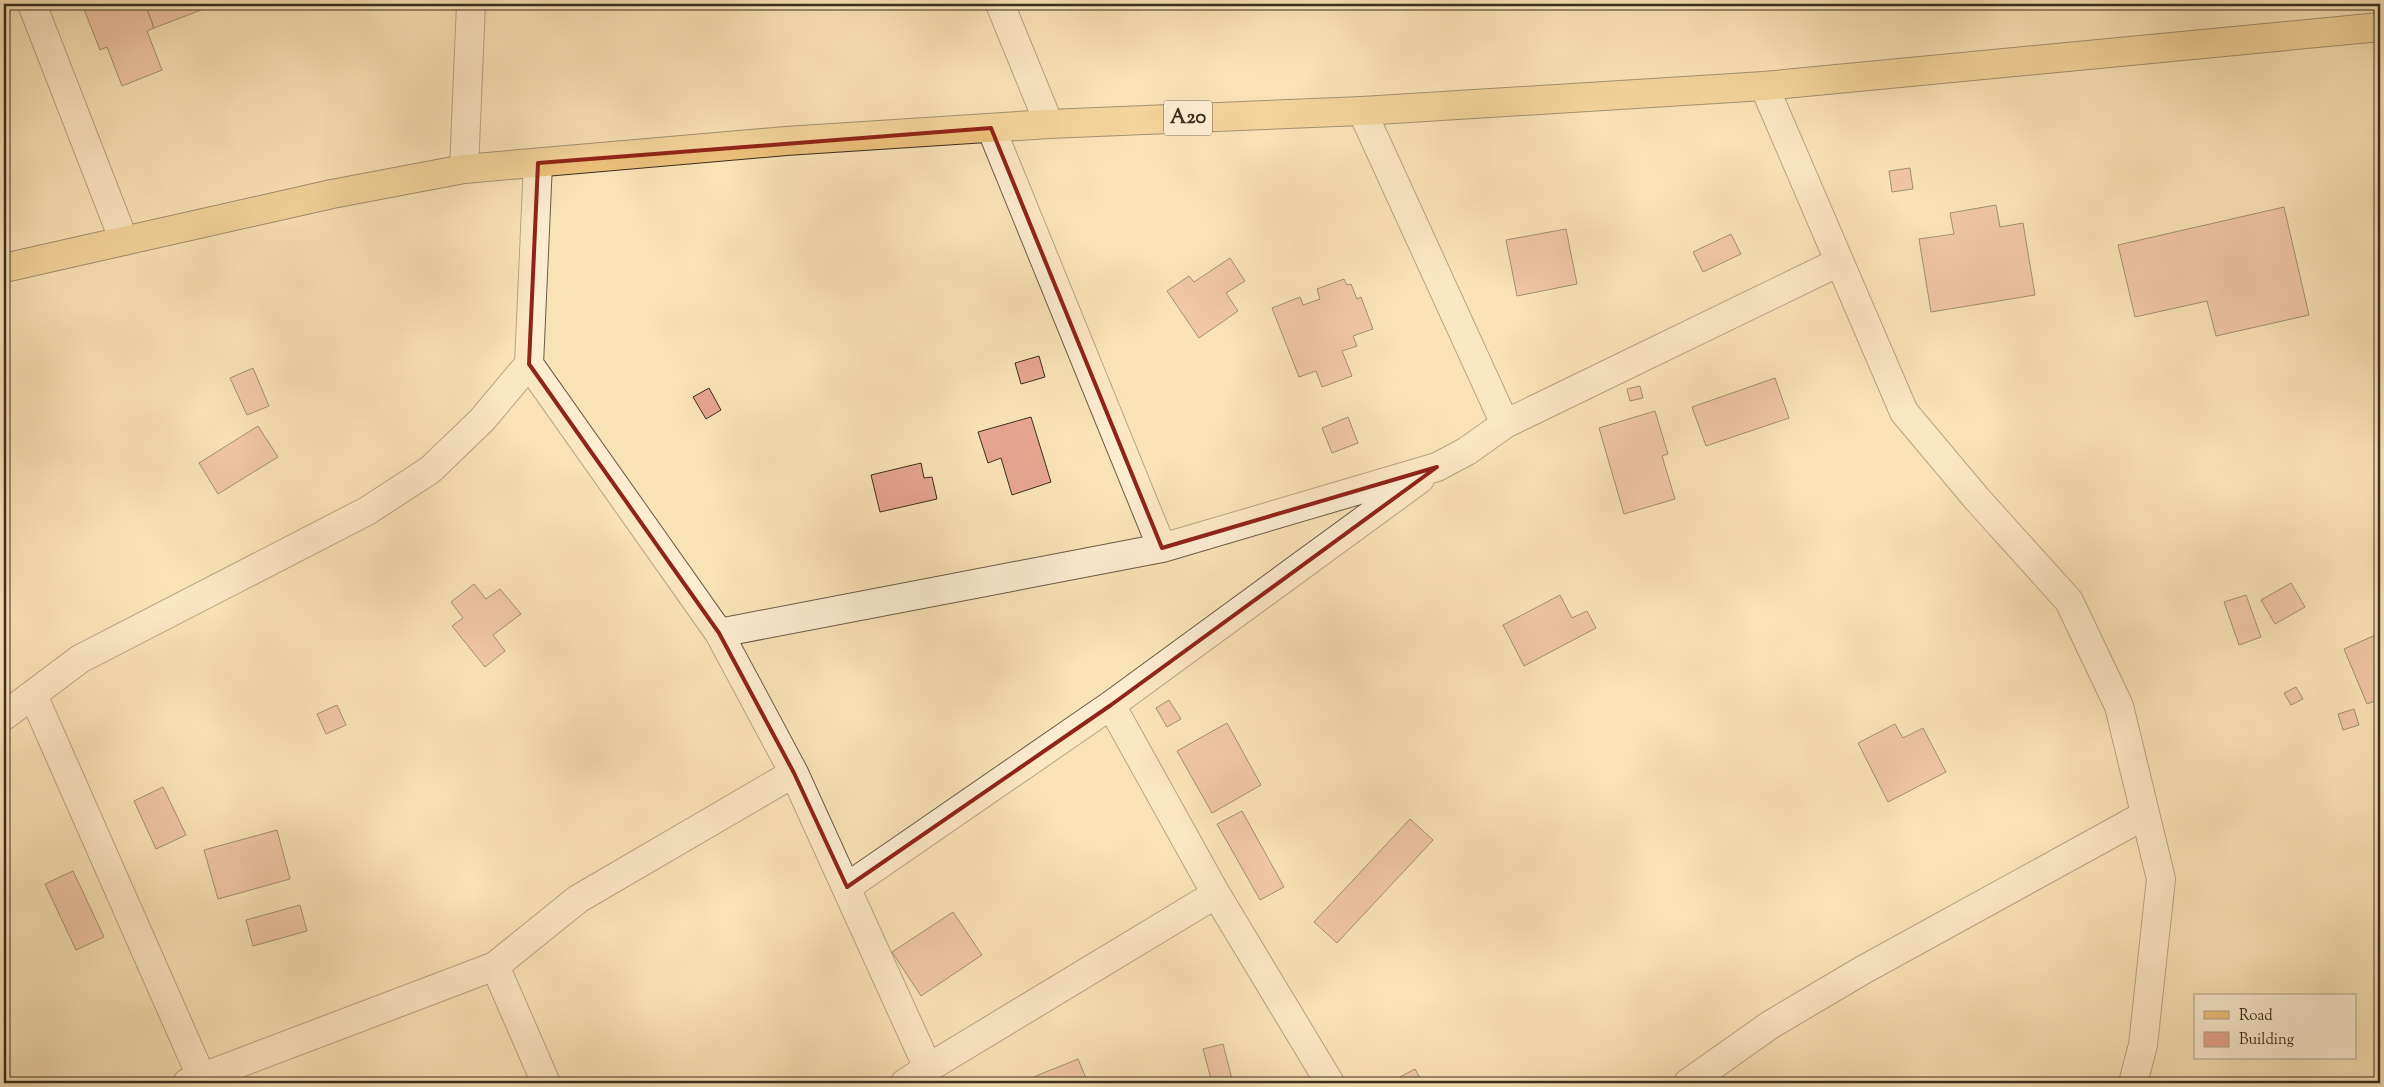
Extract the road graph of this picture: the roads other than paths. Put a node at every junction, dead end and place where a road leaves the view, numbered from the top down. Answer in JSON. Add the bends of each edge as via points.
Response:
{"nodes":[{"id":1,"x":32,"y":4,"type":"edge"},
{"id":2,"x":471,"y":4,"type":"edge"},
{"id":3,"x":1000,"y":4,"type":"edge"},
{"id":4,"x":2380,"y":27,"type":"edge"},
{"id":5,"x":1764,"y":86,"type":"junction"},
{"id":6,"x":1362,"y":111,"type":"junction"},
{"id":7,"x":1049,"y":124,"type":"junction"},
{"id":8,"x":991,"y":128,"type":"junction"},
{"id":9,"x":538,"y":163,"type":"junction"},
{"id":10,"x":464,"y":169,"type":"junction"},
{"id":11,"x":124,"y":241,"type":"junction"},
{"id":12,"x":1839,"y":262,"type":"junction"},
{"id":13,"x":4,"y":268,"type":"edge"},
{"id":14,"x":529,"y":364,"type":"junction"},
{"id":15,"x":1505,"y":424,"type":"junction"},
{"id":16,"x":1437,"y":466,"type":"junction"},
{"id":17,"x":1162,"y":548,"type":"junction"},
{"id":18,"x":719,"y":633,"type":"junction"},
{"id":19,"x":33,"y":695,"type":"junction"},
{"id":20,"x":1112,"y":705,"type":"junction"},
{"id":21,"x":4,"y":716,"type":"edge"},
{"id":22,"x":794,"y":773,"type":"junction"},
{"id":23,"x":2145,"y":814,"type":"junction"},
{"id":24,"x":847,"y":887,"type":"junction"},
{"id":25,"x":1216,"y":894,"type":"junction"},
{"id":26,"x":495,"y":966,"type":"junction"},
{"id":27,"x":928,"y":1068,"type":"junction"},
{"id":28,"x":198,"y":1081,"type":"edge"},
{"id":29,"x":546,"y":1083,"type":"edge"},
{"id":30,"x":905,"y":1083,"type":"edge"},
{"id":31,"x":1330,"y":1083,"type":"edge"},
{"id":32,"x":1688,"y":1083,"type":"edge"},
{"id":33,"x":2133,"y":1083,"type":"edge"}],
"edges":[{"from":1,"to":11,"type":"street"},
{"from":2,"to":10,"type":"street"},
{"from":3,"to":7,"type":"street"},
{"from":4,"to":5,"type":"main road","number":"A20"},
{"from":5,"to":6,"type":"main road","number":"A20"},
{"from":5,"to":12,"type":"street"},
{"from":6,"to":7,"type":"main road","number":"A20"},
{"from":6,"to":15,"type":"street"},
{"from":7,"to":8,"type":"main road","number":"A20"},
{"from":8,"to":9,"type":"main road","number":"A20","via":[[786,141]]},
{"from":8,"to":17,"type":"street"},
{"from":9,"to":10,"type":"main road","number":"A20"},
{"from":9,"to":14,"type":"street"},
{"from":10,"to":11,"type":"main road","number":"A20","via":[[332,194]]},
{"from":11,"to":13,"type":"main road","number":"A20"},
{"from":12,"to":15,"type":"street"},
{"from":12,"to":23,"type":"street","via":[[1904,412],[1977,499],[2070,601],[2120,706]]},
{"from":14,"to":18,"type":"street"},
{"from":14,"to":19,"type":"street","via":[[482,420],[430,470],[367,511],[80,659]]},
{"from":15,"to":16,"type":"street","via":[[1467,451]]},
{"from":16,"to":17,"type":"street"},
{"from":16,"to":20,"type":"street"},
{"from":17,"to":18,"type":"street"},
{"from":18,"to":22,"type":"street"},
{"from":19,"to":21,"type":"street"},
{"from":19,"to":28,"type":"street"},
{"from":20,"to":24,"type":"street"},
{"from":20,"to":25,"type":"street"},
{"from":22,"to":24,"type":"street"},
{"from":22,"to":26,"type":"street","via":[[578,899]]},
{"from":23,"to":32,"type":"street","via":[[1863,970],[1770,1025]]},
{"from":23,"to":33,"type":"street","via":[[2161,880],[2143,1045]]},
{"from":24,"to":27,"type":"street"},
{"from":25,"to":27,"type":"street"},
{"from":25,"to":31,"type":"street"},
{"from":26,"to":28,"type":"street"},
{"from":26,"to":29,"type":"street"},
{"from":27,"to":30,"type":"street"}]}
